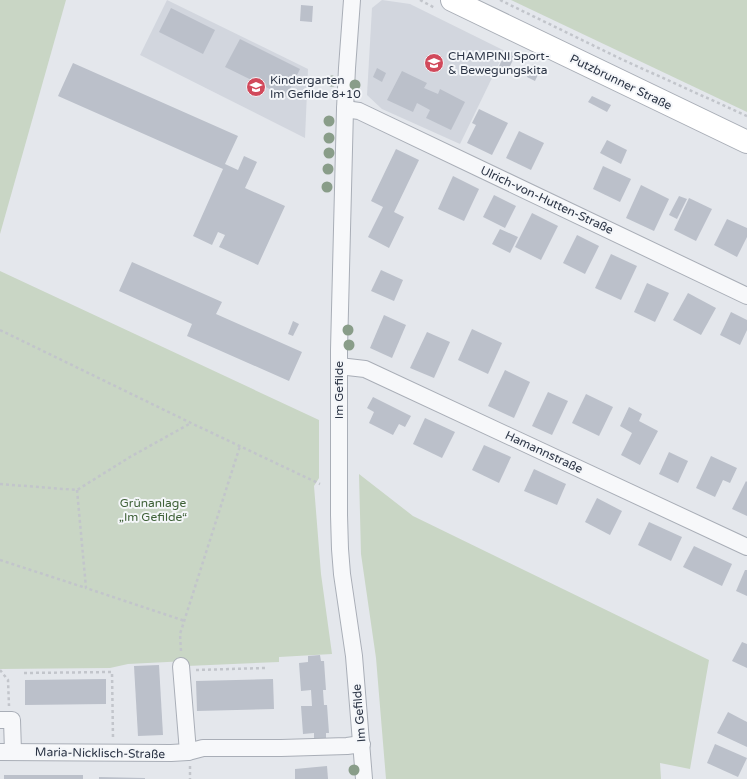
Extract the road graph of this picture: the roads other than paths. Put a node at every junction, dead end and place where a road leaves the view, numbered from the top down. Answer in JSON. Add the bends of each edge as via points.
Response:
{"nodes":[{"id":1,"x":352,"y":0,"type":"edge"},
{"id":2,"x":452,"y":0,"type":"edge"},
{"id":3,"x":345,"y":109,"type":"junction"},
{"id":4,"x":747,"y":142,"type":"edge"},
{"id":5,"x":747,"y":296,"type":"edge"},
{"id":6,"x":339,"y":366,"type":"junction"},
{"id":7,"x":747,"y":547,"type":"edge"},
{"id":8,"x":181,"y":668,"type":"road end"},
{"id":9,"x":5,"y":720,"type":"edge"},
{"id":10,"x":362,"y":744,"type":"junction"},
{"id":11,"x":6,"y":752,"type":"edge"},
{"id":12,"x":188,"y":752,"type":"junction"},
{"id":13,"x":364,"y":779,"type":"edge"}],
"edges":[{"from":1,"to":3,"type":"street","name":"Im Gefilde"},
{"from":2,"to":4,"type":"main road","name":"Putzbrunner Straße"},
{"from":3,"to":5,"type":"street","name":"Ulrich-von-Hutten-Straße","via":[[359,111]]},
{"from":3,"to":6,"type":"street","name":"Im Gefilde"},
{"from":6,"to":7,"type":"street","name":"Hamannstraße","via":[[365,369]]},
{"from":6,"to":10,"type":"street","name":"Im Gefilde","via":[[340,549]]},
{"from":8,"to":12,"type":"street"},
{"from":9,"to":11,"type":"street","name":"Maria-Nicklisch-Straße","via":[[12,720]]},
{"from":10,"to":12,"type":"street","name":"Maria-Nicklisch-Straße","via":[[203,748]]},
{"from":10,"to":13,"type":"street","name":"Im Gefilde"},
{"from":11,"to":12,"type":"street","name":"Maria-Nicklisch-Straße"}]}
